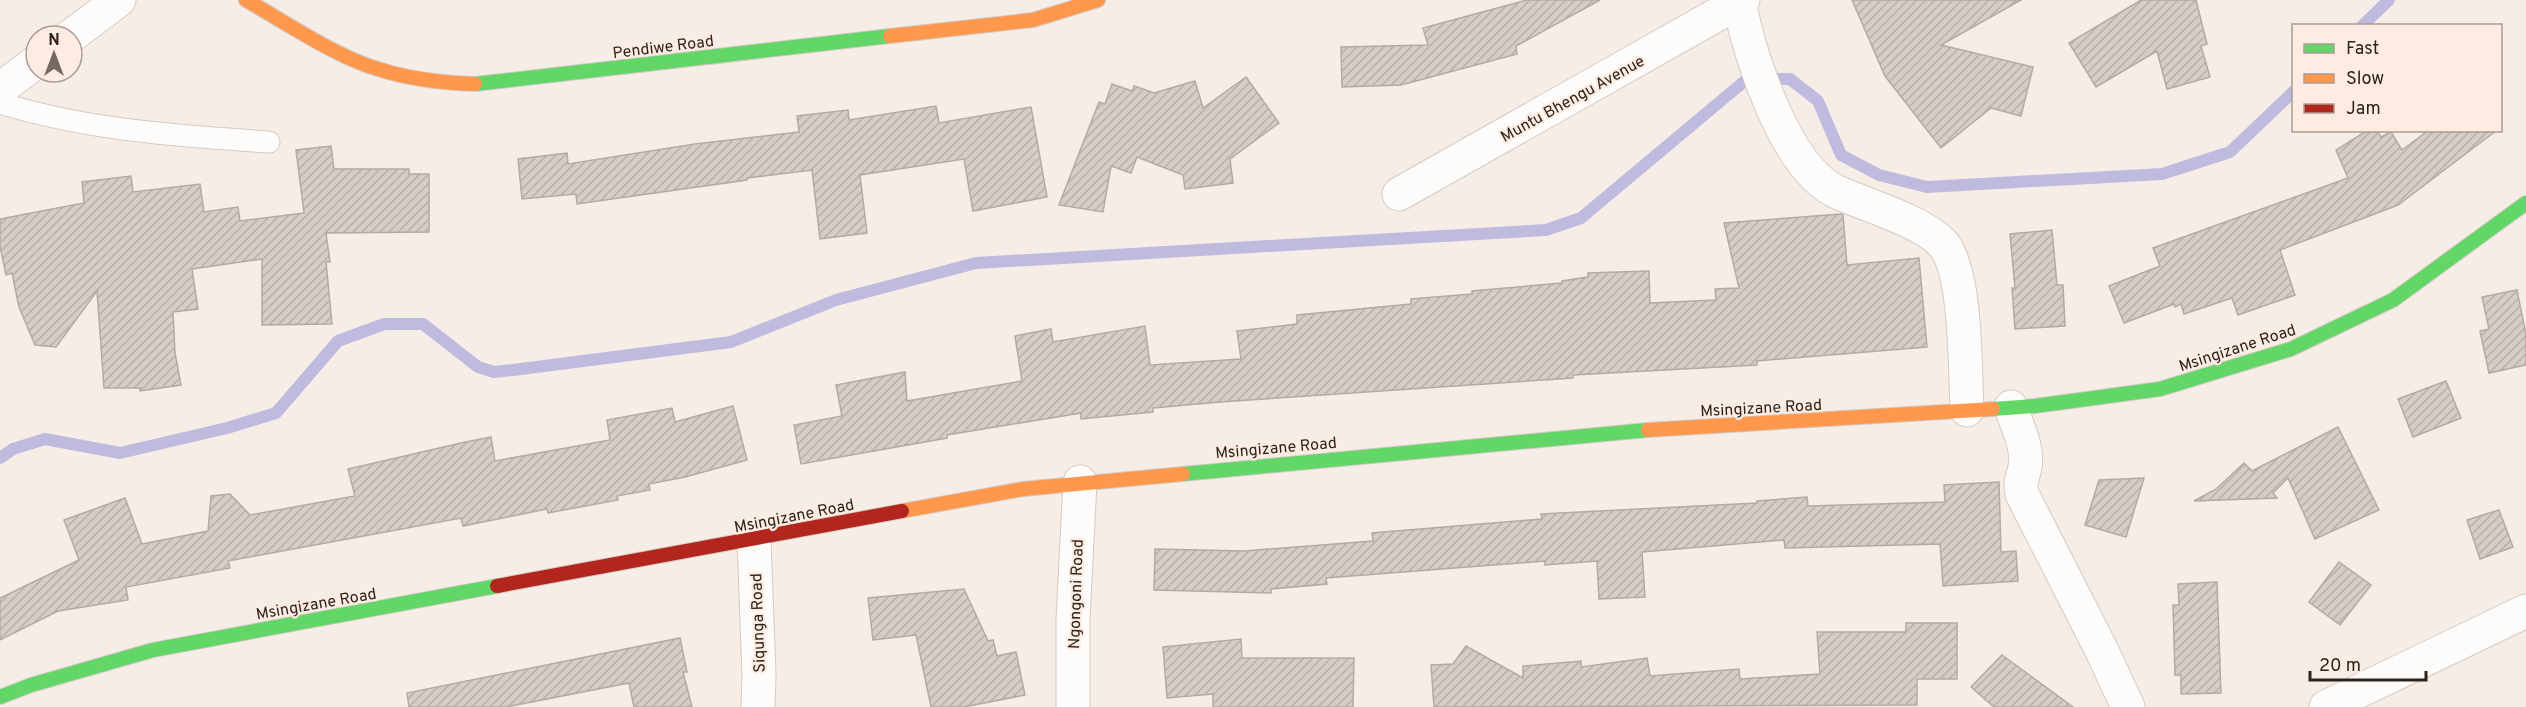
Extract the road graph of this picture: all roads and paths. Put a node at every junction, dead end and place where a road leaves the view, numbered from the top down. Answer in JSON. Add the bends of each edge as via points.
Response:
{"nodes":[{"id":1,"x":119,"y":0,"type":"edge"},
{"id":2,"x":246,"y":0,"type":"edge"},
{"id":3,"x":1098,"y":0,"type":"edge"},
{"id":4,"x":1741,"y":1,"type":"edge"},
{"id":5,"x":84,"y":26,"type":"edge"},
{"id":6,"x":24,"y":71,"type":"edge"},
{"id":7,"x":0,"y":89,"type":"edge"},
{"id":8,"x":0,"y":103,"type":"edge"},
{"id":9,"x":269,"y":142,"type":"dead end"},
{"id":10,"x":1399,"y":194,"type":"dead end"},
{"id":11,"x":2526,"y":203,"type":"edge"},
{"id":12,"x":2011,"y":407,"type":"junction"},
{"id":13,"x":1968,"y":410,"type":"junction"},
{"id":14,"x":1080,"y":482,"type":"junction"},
{"id":15,"x":754,"y":539,"type":"junction"},
{"id":16,"x":2526,"y":610,"type":"edge"},
{"id":17,"x":0,"y":697,"type":"edge"},
{"id":18,"x":758,"y":707,"type":"edge"},
{"id":19,"x":1073,"y":707,"type":"edge"},
{"id":20,"x":2128,"y":707,"type":"edge"},
{"id":21,"x":2326,"y":707,"type":"edge"}],
"edges":[{"from":1,"to":5,"type":"street"},
{"from":2,"to":3,"type":"street","name":"Pendiwe Road","via":[[322,44],[376,69],[423,80],[474,84],[1033,20]]},
{"from":4,"to":10,"type":"street","name":"Muntu Bhengu Avenue"},
{"from":4,"to":13,"type":"street","via":[[1746,36],[1779,121],[1792,149],[1812,175],[1834,191],[1927,231],[1945,245],[1962,308]]},
{"from":6,"to":7,"type":"street"},
{"from":8,"to":9,"type":"lane","via":[[36,114],[168,135]]},
{"from":11,"to":12,"type":"street","name":"Msingizane Road","via":[[2393,300],[2291,349],[2160,389]]},
{"from":12,"to":13,"type":"street","name":"Msingizane Road"},
{"from":12,"to":20,"type":"street","via":[[2024,447],[2026,466],[2019,481],[2022,494]]},
{"from":13,"to":14,"type":"street","name":"Msingizane Road","via":[[1623,432]]},
{"from":14,"to":15,"type":"street","name":"Msingizane Road"},
{"from":14,"to":19,"type":"street","name":"Ngongoni Road"},
{"from":15,"to":17,"type":"street","name":"Msingizane Road","via":[[153,650]]},
{"from":15,"to":18,"type":"street","name":"Siqunga Road"},
{"from":16,"to":21,"type":"street"}]}
